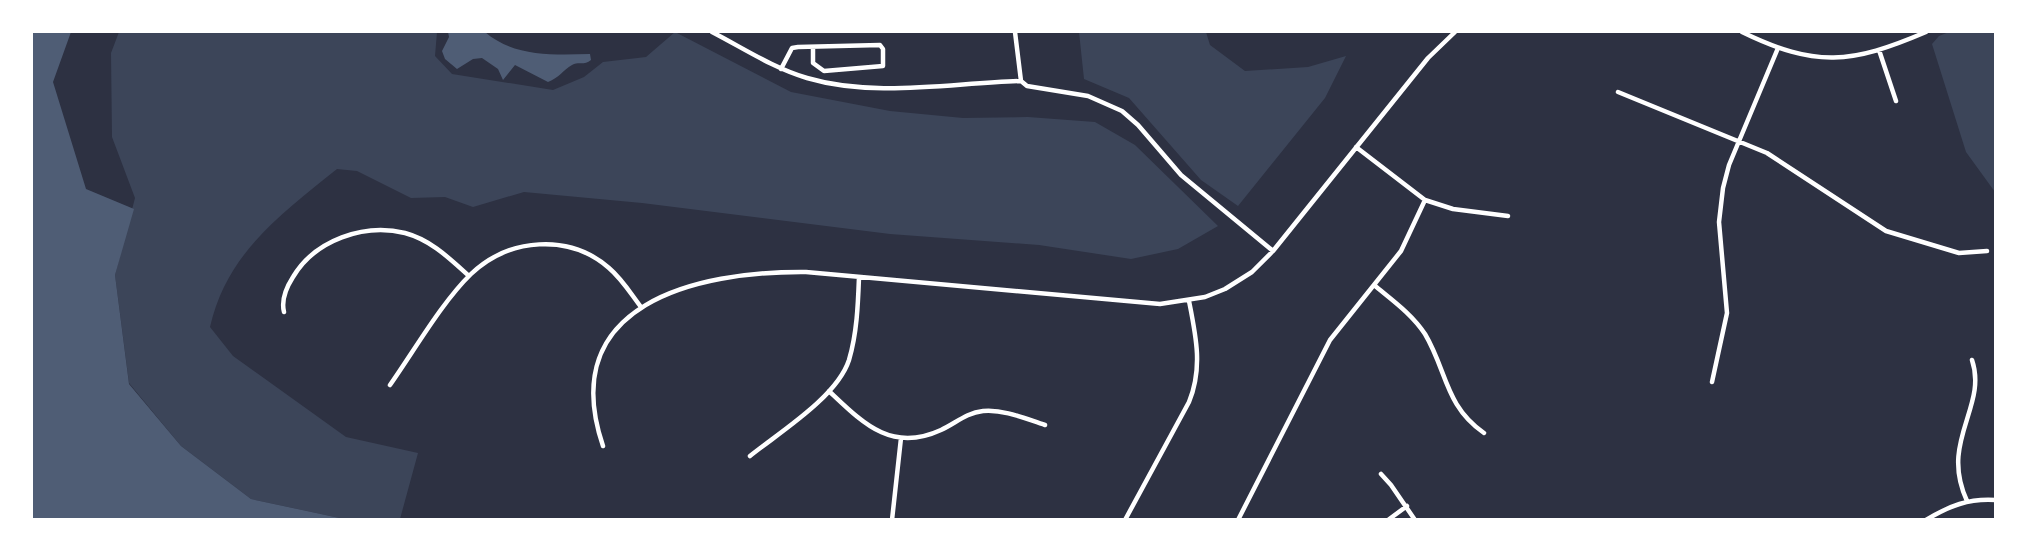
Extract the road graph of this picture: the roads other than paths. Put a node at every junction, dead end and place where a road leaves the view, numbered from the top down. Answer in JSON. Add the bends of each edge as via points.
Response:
{"nodes":[{"id":1,"x":712,"y":32,"type":"edge"},
{"id":2,"x":1015,"y":32,"type":"edge"},
{"id":3,"x":1455,"y":32,"type":"edge"},
{"id":4,"x":1742,"y":32,"type":"edge"},
{"id":5,"x":1926,"y":32,"type":"edge"},
{"id":6,"x":1778,"y":48,"type":"junction"},
{"id":7,"x":813,"y":49,"type":"junction"},
{"id":8,"x":1878,"y":50,"type":"junction"},
{"id":9,"x":781,"y":69,"type":"junction"},
{"id":10,"x":1021,"y":81,"type":"junction"},
{"id":11,"x":1618,"y":92,"type":"dead end"},
{"id":12,"x":1896,"y":101,"type":"dead end"},
{"id":13,"x":1739,"y":141,"type":"junction"},
{"id":14,"x":1356,"y":147,"type":"junction"},
{"id":15,"x":1425,"y":200,"type":"junction"},
{"id":16,"x":1508,"y":216,"type":"dead end"},
{"id":17,"x":1273,"y":251,"type":"junction"},
{"id":18,"x":1988,"y":251,"type":"dead end"},
{"id":19,"x":469,"y":276,"type":"junction"},
{"id":20,"x":859,"y":277,"type":"junction"},
{"id":21,"x":1374,"y":285,"type":"junction"},
{"id":22,"x":1189,"y":301,"type":"junction"},
{"id":23,"x":641,"y":307,"type":"junction"},
{"id":24,"x":285,"y":312,"type":"dead end"},
{"id":25,"x":1972,"y":360,"type":"dead end"},
{"id":26,"x":1712,"y":382,"type":"dead end"},
{"id":27,"x":390,"y":385,"type":"dead end"},
{"id":28,"x":829,"y":391,"type":"junction"},
{"id":29,"x":1046,"y":425,"type":"dead end"},
{"id":30,"x":1484,"y":434,"type":"dead end"},
{"id":31,"x":901,"y":438,"type":"junction"},
{"id":32,"x":603,"y":446,"type":"dead end"},
{"id":33,"x":750,"y":456,"type":"dead end"},
{"id":34,"x":1381,"y":474,"type":"dead end"},
{"id":35,"x":1995,"y":500,"type":"edge"},
{"id":36,"x":1967,"y":501,"type":"junction"},
{"id":37,"x":1407,"y":506,"type":"junction"},
{"id":38,"x":892,"y":519,"type":"edge"},
{"id":39,"x":1125,"y":519,"type":"edge"},
{"id":40,"x":1238,"y":519,"type":"edge"},
{"id":41,"x":1388,"y":519,"type":"edge"},
{"id":42,"x":1415,"y":519,"type":"edge"},
{"id":43,"x":1926,"y":519,"type":"edge"}],
"edges":[{"from":1,"to":9,"type":"street"},
{"from":2,"to":10,"type":"street"},
{"from":3,"to":14,"type":"street","via":[[1428,58]]},
{"from":4,"to":6,"type":"street"},
{"from":5,"to":8,"type":"street"},
{"from":6,"to":8,"type":"street","via":[[1826,59]]},
{"from":6,"to":13,"type":"street"},
{"from":7,"to":7,"type":"street","via":[[880,45],[883,66],[824,71],[813,63]]},
{"from":7,"to":9,"type":"street","via":[[792,48]]},
{"from":8,"to":12,"type":"street"},
{"from":9,"to":10,"type":"street","via":[[825,82],[873,87]]},
{"from":10,"to":17,"type":"street","via":[[1027,86],[1088,96],[1122,111],[1180,175]]},
{"from":11,"to":13,"type":"street"},
{"from":13,"to":18,"type":"street","via":[[1785,164],[1886,231],[1959,253]]},
{"from":13,"to":26,"type":"street","via":[[1720,205],[1727,313]]},
{"from":14,"to":15,"type":"street"},
{"from":14,"to":17,"type":"street"},
{"from":15,"to":16,"type":"street","via":[[1453,209]]},
{"from":15,"to":21,"type":"street","via":[[1405,244]]},
{"from":17,"to":22,"type":"street","via":[[1239,281]]},
{"from":19,"to":23,"type":"street","via":[[510,249],[539,244],[569,247],[610,268]]},
{"from":19,"to":24,"type":"street","via":[[443,252],[420,238],[380,230],[355,233],[328,244],[303,263],[285,291]]},
{"from":19,"to":27,"type":"street"},
{"from":20,"to":22,"type":"street","via":[[1160,304]]},
{"from":20,"to":23,"type":"street","via":[[782,272],[735,277],[676,292]]},
{"from":20,"to":28,"type":"street","via":[[848,361]]},
{"from":21,"to":30,"type":"street","via":[[1418,324],[1452,399],[1466,419]]},
{"from":21,"to":40,"type":"street","via":[[1330,340]]},
{"from":22,"to":39,"type":"street","via":[[1198,356],[1195,383],[1189,402]]},
{"from":23,"to":32,"type":"street","via":[[611,334],[594,371],[592,412]]},
{"from":25,"to":36,"type":"street","via":[[1975,383],[1957,456],[1959,483]]},
{"from":28,"to":31,"type":"street","via":[[869,427]]},
{"from":28,"to":33,"type":"street"},
{"from":29,"to":31,"type":"street","via":[[986,411],[966,415],[929,435]]},
{"from":31,"to":38,"type":"street"},
{"from":34,"to":37,"type":"street"},
{"from":35,"to":36,"type":"street"},
{"from":36,"to":43,"type":"street"},
{"from":37,"to":41,"type":"street"},
{"from":37,"to":42,"type":"street"}]}
